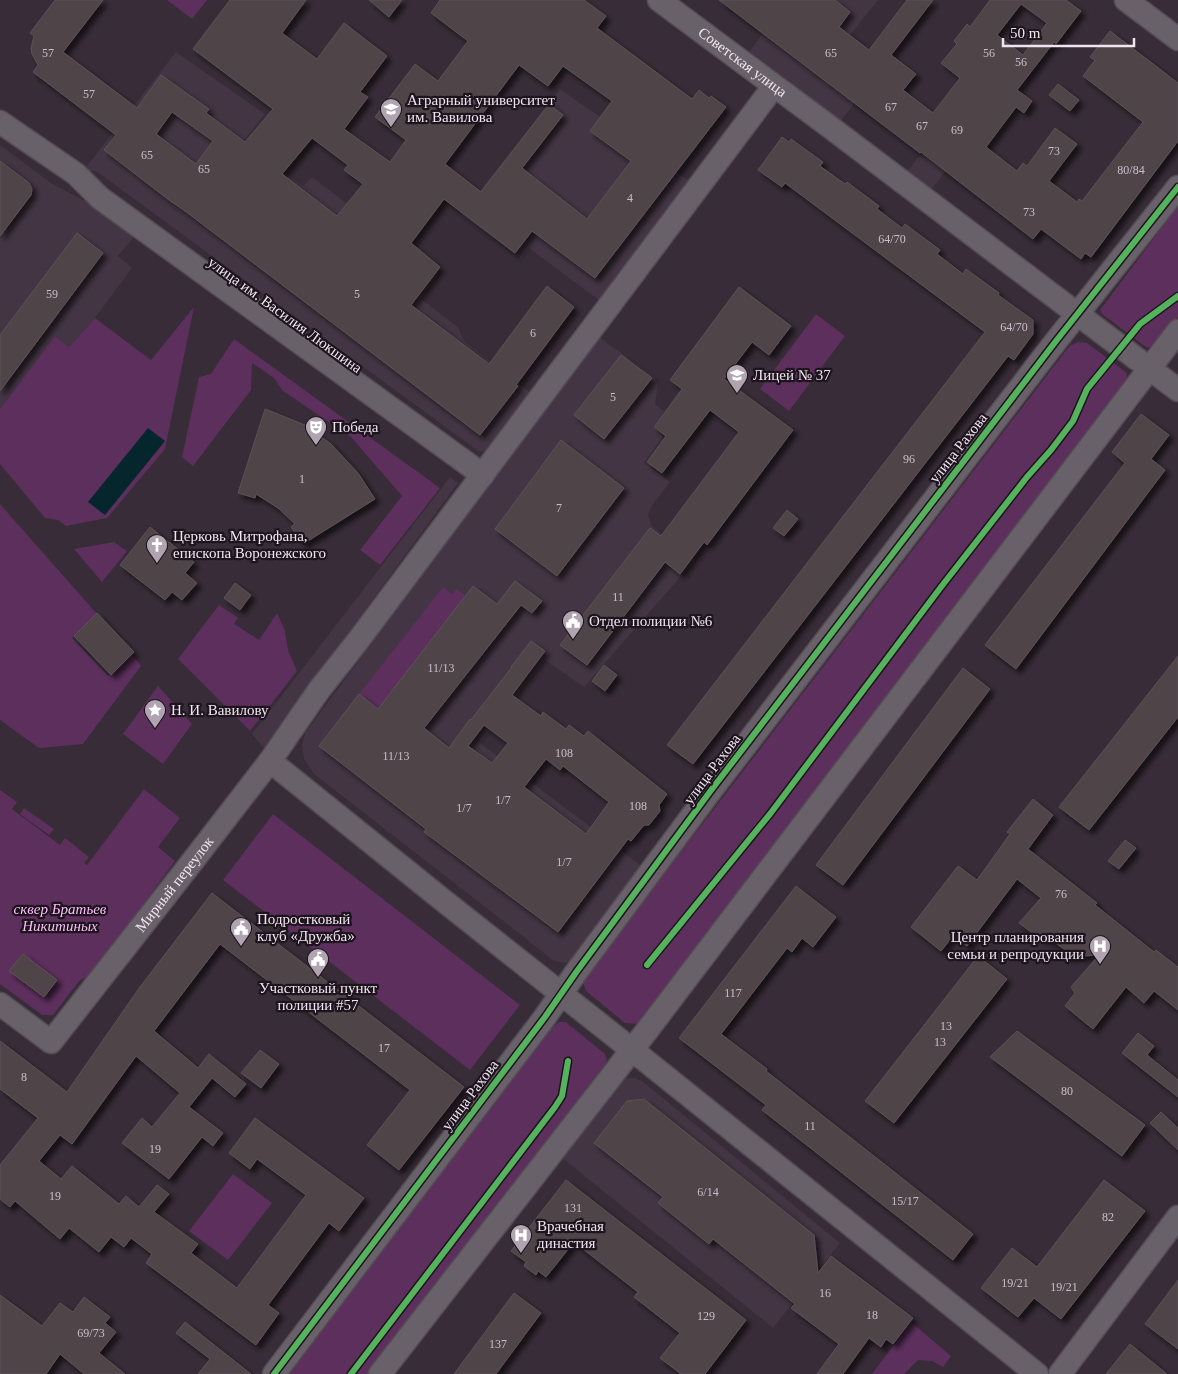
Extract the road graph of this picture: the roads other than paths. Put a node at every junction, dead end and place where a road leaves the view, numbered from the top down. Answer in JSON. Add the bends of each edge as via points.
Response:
{"nodes":[{"id":1,"x":659,"y":0,"type":"edge"},
{"id":2,"x":1126,"y":0,"type":"edge"},
{"id":3,"x":1178,"y":38,"type":"edge"},
{"id":4,"x":774,"y":86,"type":"junction"},
{"id":5,"x":0,"y":122,"type":"edge"},
{"id":6,"x":1178,"y":187,"type":"edge"},
{"id":7,"x":1077,"y":315,"type":"junction"},
{"id":8,"x":1178,"y":331,"type":"edge"},
{"id":9,"x":1149,"y":369,"type":"junction"},
{"id":10,"x":1178,"y":390,"type":"edge"},
{"id":11,"x":486,"y":470,"type":"junction"},
{"id":12,"x":270,"y":761,"type":"junction"},
{"id":13,"x":561,"y":994,"type":"junction"},
{"id":14,"x":0,"y":1004,"type":"edge"},
{"id":15,"x":631,"y":1049,"type":"junction"},
{"id":16,"x":1178,"y":1217,"type":"edge"},
{"id":17,"x":274,"y":1374,"type":"edge"},
{"id":18,"x":380,"y":1374,"type":"edge"},
{"id":19,"x":1037,"y":1374,"type":"edge"},
{"id":20,"x":1060,"y":1374,"type":"edge"}],
"edges":[{"from":1,"to":4,"type":"street","name":"Советская улица"},
{"from":2,"to":3,"type":"street"},
{"from":4,"to":7,"type":"street","name":"Советская улица"},
{"from":4,"to":11,"type":"street","name":"Мирный переулок"},
{"from":5,"to":11,"type":"street","name":"улица им. Василия Люкшина","via":[[76,174],[107,186],[307,330]]},
{"from":6,"to":7,"type":"street","name":"улица Рахова"},
{"from":7,"to":9,"type":"street","name":"Советская улица"},
{"from":7,"to":13,"type":"street","name":"улица Рахова","via":[[712,788]]},
{"from":8,"to":9,"type":"street"},
{"from":9,"to":10,"type":"street","name":"Советская улица"},
{"from":9,"to":15,"type":"street"},
{"from":11,"to":12,"type":"street","name":"Мирный переулок","via":[[319,690]]},
{"from":12,"to":13,"type":"street"},
{"from":12,"to":14,"type":"street","name":"Мирный переулок","via":[[51,1042]]},
{"from":13,"to":15,"type":"street"},
{"from":13,"to":17,"type":"street","name":"улица Рахова"},
{"from":15,"to":18,"type":"street"},
{"from":15,"to":19,"type":"street"},
{"from":16,"to":20,"type":"street"}]}
